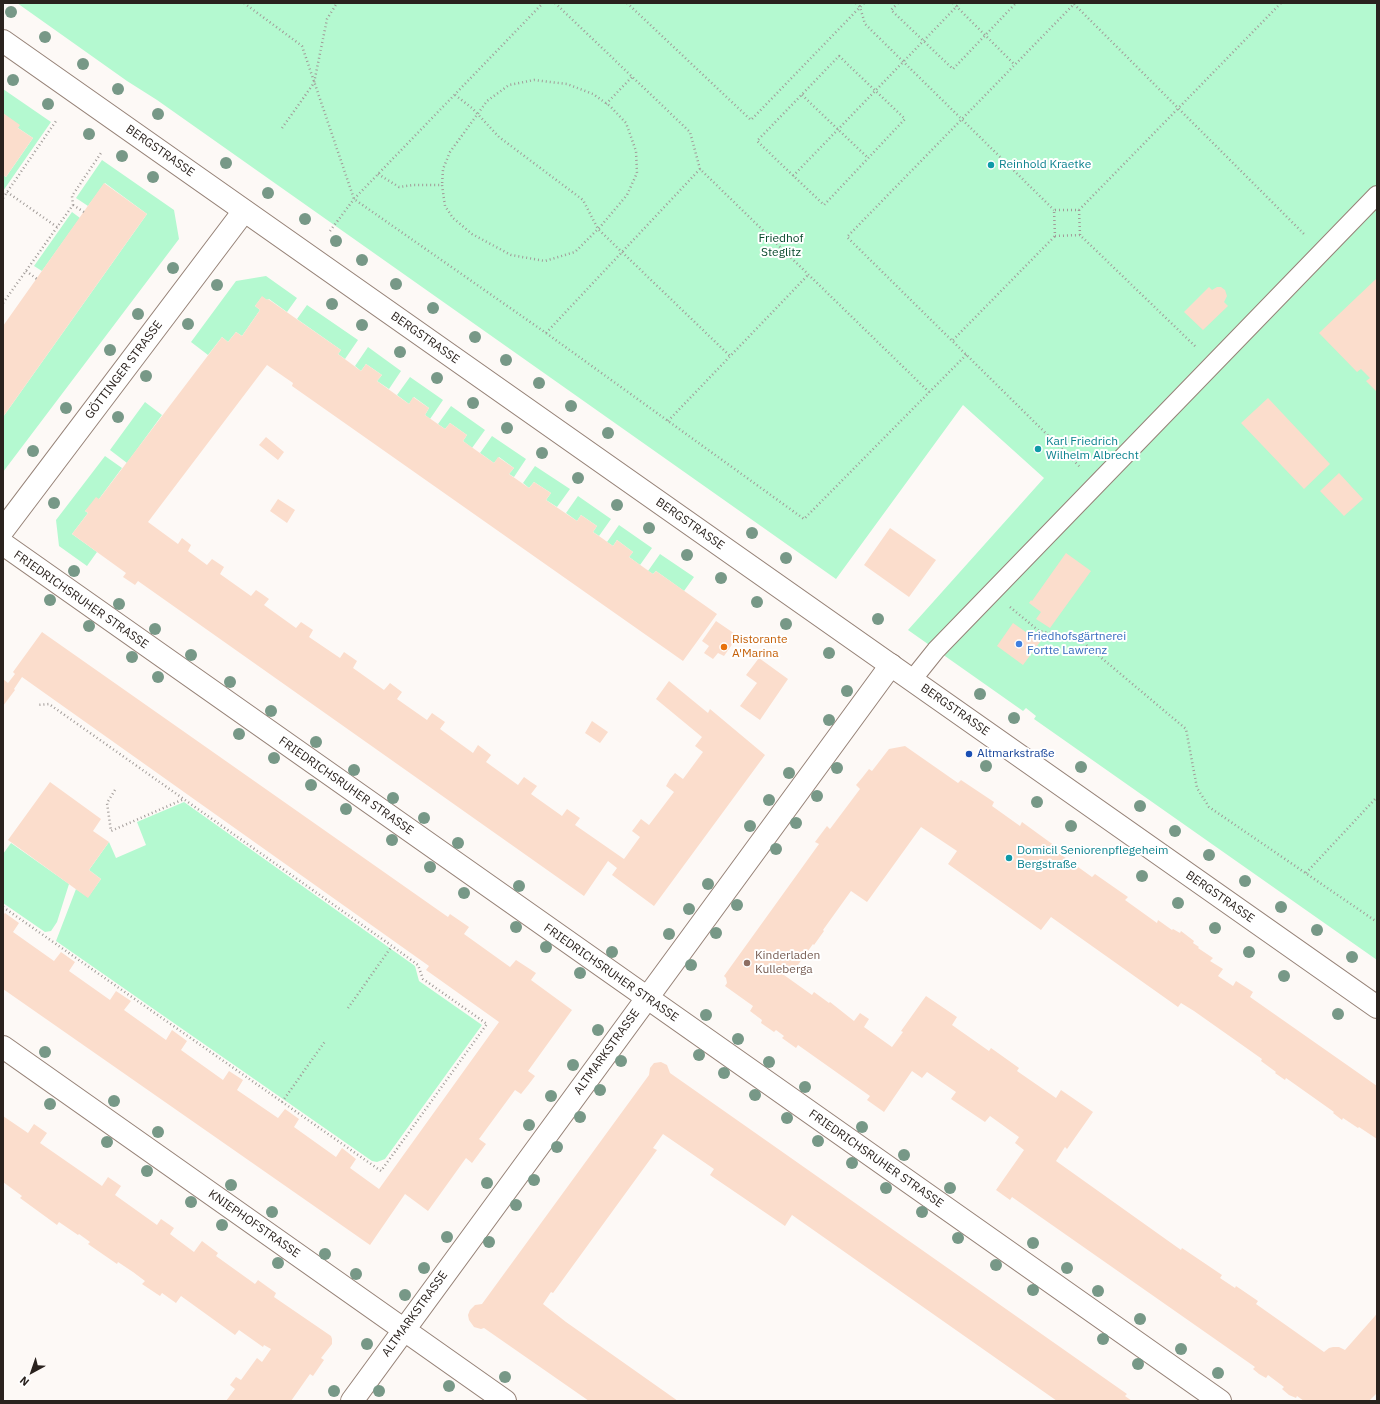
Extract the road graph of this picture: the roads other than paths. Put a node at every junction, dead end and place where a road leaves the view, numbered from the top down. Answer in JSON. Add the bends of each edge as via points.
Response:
{"nodes":[{"id":1,"x":3,"y":40,"type":"edge"},
{"id":2,"x":1377,"y":195,"type":"edge"},
{"id":3,"x":244,"y":211,"type":"junction"},
{"id":4,"x":3,"y":530,"type":"edge"},
{"id":5,"x":3,"y":544,"type":"edge"},
{"id":6,"x":891,"y":665,"type":"junction"},
{"id":7,"x":912,"y":680,"type":"junction"},
{"id":8,"x":647,"y":998,"type":"junction"},
{"id":9,"x":1377,"y":1007,"type":"edge"},
{"id":10,"x":3,"y":1047,"type":"edge"},
{"id":11,"x":404,"y":1329,"type":"junction"},
{"id":12,"x":352,"y":1401,"type":"edge"},
{"id":13,"x":505,"y":1401,"type":"edge"},
{"id":14,"x":1220,"y":1401,"type":"edge"}],
"edges":[{"from":1,"to":3,"type":"street","name":"BERGSTRASSE"},
{"from":2,"to":7,"type":"lane","via":[[936,650]]},
{"from":3,"to":4,"type":"street","name":"GÖTTINGER STRASSE"},
{"from":3,"to":6,"type":"street","name":"BERGSTRASSE"},
{"from":5,"to":8,"type":"street","name":"FRIEDRICHSRUHER STRASSE"},
{"from":6,"to":7,"type":"street","name":"BERGSTRASSE"},
{"from":6,"to":8,"type":"street","name":"ALTMARKSTRASSE"},
{"from":7,"to":9,"type":"street","name":"BERGSTRASSE"},
{"from":8,"to":11,"type":"street","name":"ALTMARKSTRASSE"},
{"from":8,"to":14,"type":"street","name":"FRIEDRICHSRUHER STRASSE"},
{"from":10,"to":11,"type":"street","name":"KNIEPHOFSTRASSE"},
{"from":11,"to":12,"type":"street","name":"ALTMARKSTRASSE"},
{"from":11,"to":13,"type":"street","name":"KNIEPHOFSTRASSE"}]}
